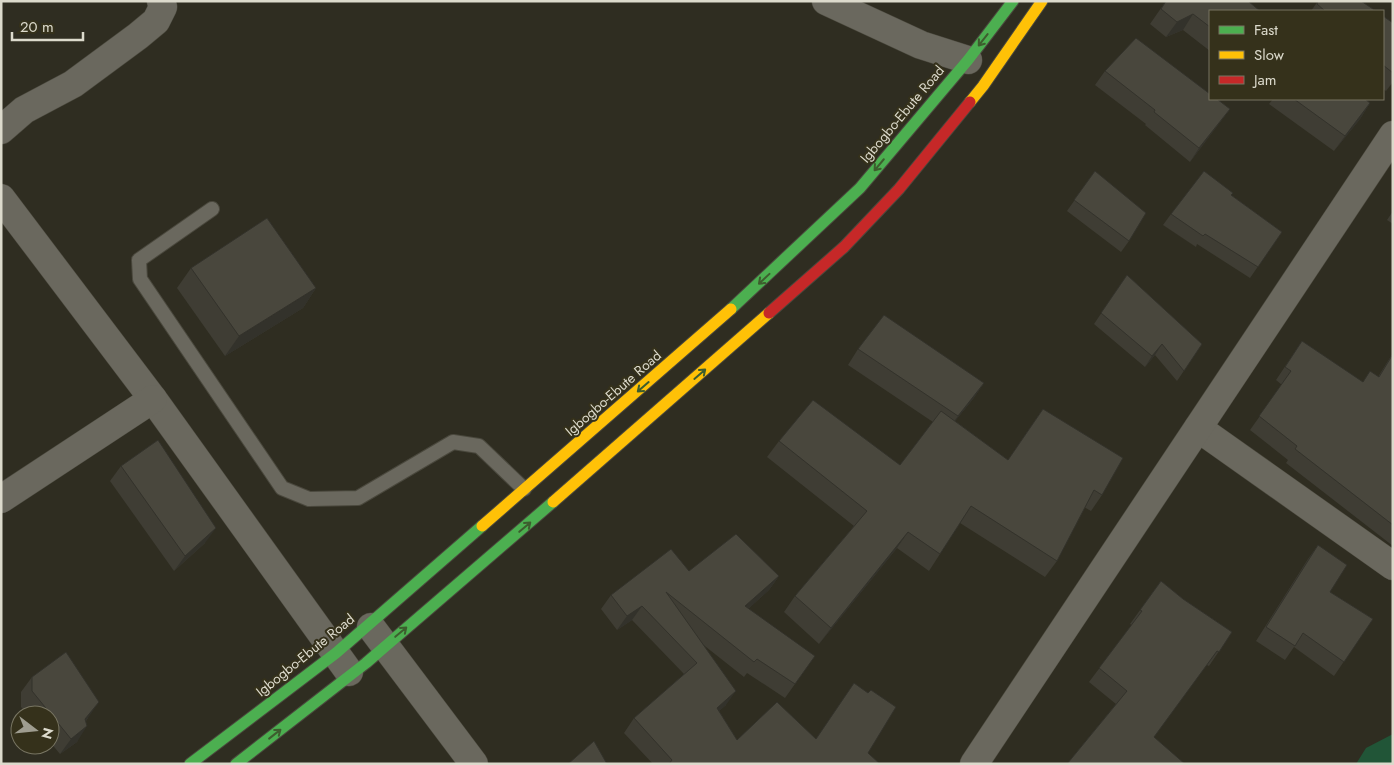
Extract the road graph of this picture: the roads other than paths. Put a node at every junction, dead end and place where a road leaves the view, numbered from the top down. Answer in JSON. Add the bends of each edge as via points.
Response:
{"nodes":[{"id":1,"x":161,"y":1,"type":"edge"},
{"id":2,"x":826,"y":1,"type":"edge"},
{"id":3,"x":1013,"y":1,"type":"edge"},
{"id":4,"x":1042,"y":1,"type":"edge"},
{"id":5,"x":968,"y":60,"type":"junction"},
{"id":6,"x":1,"y":130,"type":"edge"},
{"id":7,"x":1393,"y":135,"type":"edge"},
{"id":8,"x":1,"y":198,"type":"edge"},
{"id":9,"x":212,"y":209,"type":"dead end"},
{"id":10,"x":153,"y":399,"type":"junction"},
{"id":11,"x":1198,"y":428,"type":"junction"},
{"id":12,"x":524,"y":489,"type":"junction"},
{"id":13,"x":1,"y":499,"type":"edge"},
{"id":14,"x":1393,"y":566,"type":"edge"},
{"id":15,"x":368,"y":623,"type":"junction"},
{"id":16,"x":384,"y":647,"type":"junction"},
{"id":17,"x":336,"y":653,"type":"junction"},
{"id":18,"x":351,"y":675,"type":"junction"},
{"id":19,"x":190,"y":764,"type":"edge"},
{"id":20,"x":236,"y":764,"type":"edge"},
{"id":21,"x":474,"y":764,"type":"edge"},
{"id":22,"x":974,"y":764,"type":"edge"}],
"edges":[{"from":1,"to":6,"type":"street","via":[[156,21],[144,31],[73,84],[24,110]]},
{"from":2,"to":5,"type":"street","via":[[921,45]]},
{"from":3,"to":5,"type":"main road","name":"Igbogbo-Ebute Road","one_way":true},
{"from":16,"to":4,"type":"main road","one_way":true,"via":[[844,247],[899,189],[983,86]]},
{"from":5,"to":12,"type":"main road","name":"Igbogbo-Ebute Road","one_way":true,"via":[[860,188],[715,325]]},
{"from":7,"to":11,"type":"street"},
{"from":8,"to":10,"type":"street"},
{"from":9,"to":12,"type":"lane","via":[[139,260],[140,279],[282,488],[309,499],[358,498],[453,442],[479,446]]},
{"from":10,"to":13,"type":"street"},
{"from":10,"to":17,"type":"street"},
{"from":11,"to":14,"type":"street"},
{"from":11,"to":22,"type":"street"},
{"from":12,"to":15,"type":"main road","name":"Igbogbo-Ebute Road"},
{"from":15,"to":16,"type":"street"},
{"from":15,"to":17,"type":"main road","name":"Igbogbo-Ebute Road"},
{"from":16,"to":18,"type":"main road"},
{"from":16,"to":21,"type":"street"},
{"from":17,"to":18,"type":"street"},
{"from":17,"to":19,"type":"main road","name":"Igbogbo-Ebute Road"},
{"from":20,"to":18,"type":"main road","one_way":true}]}
